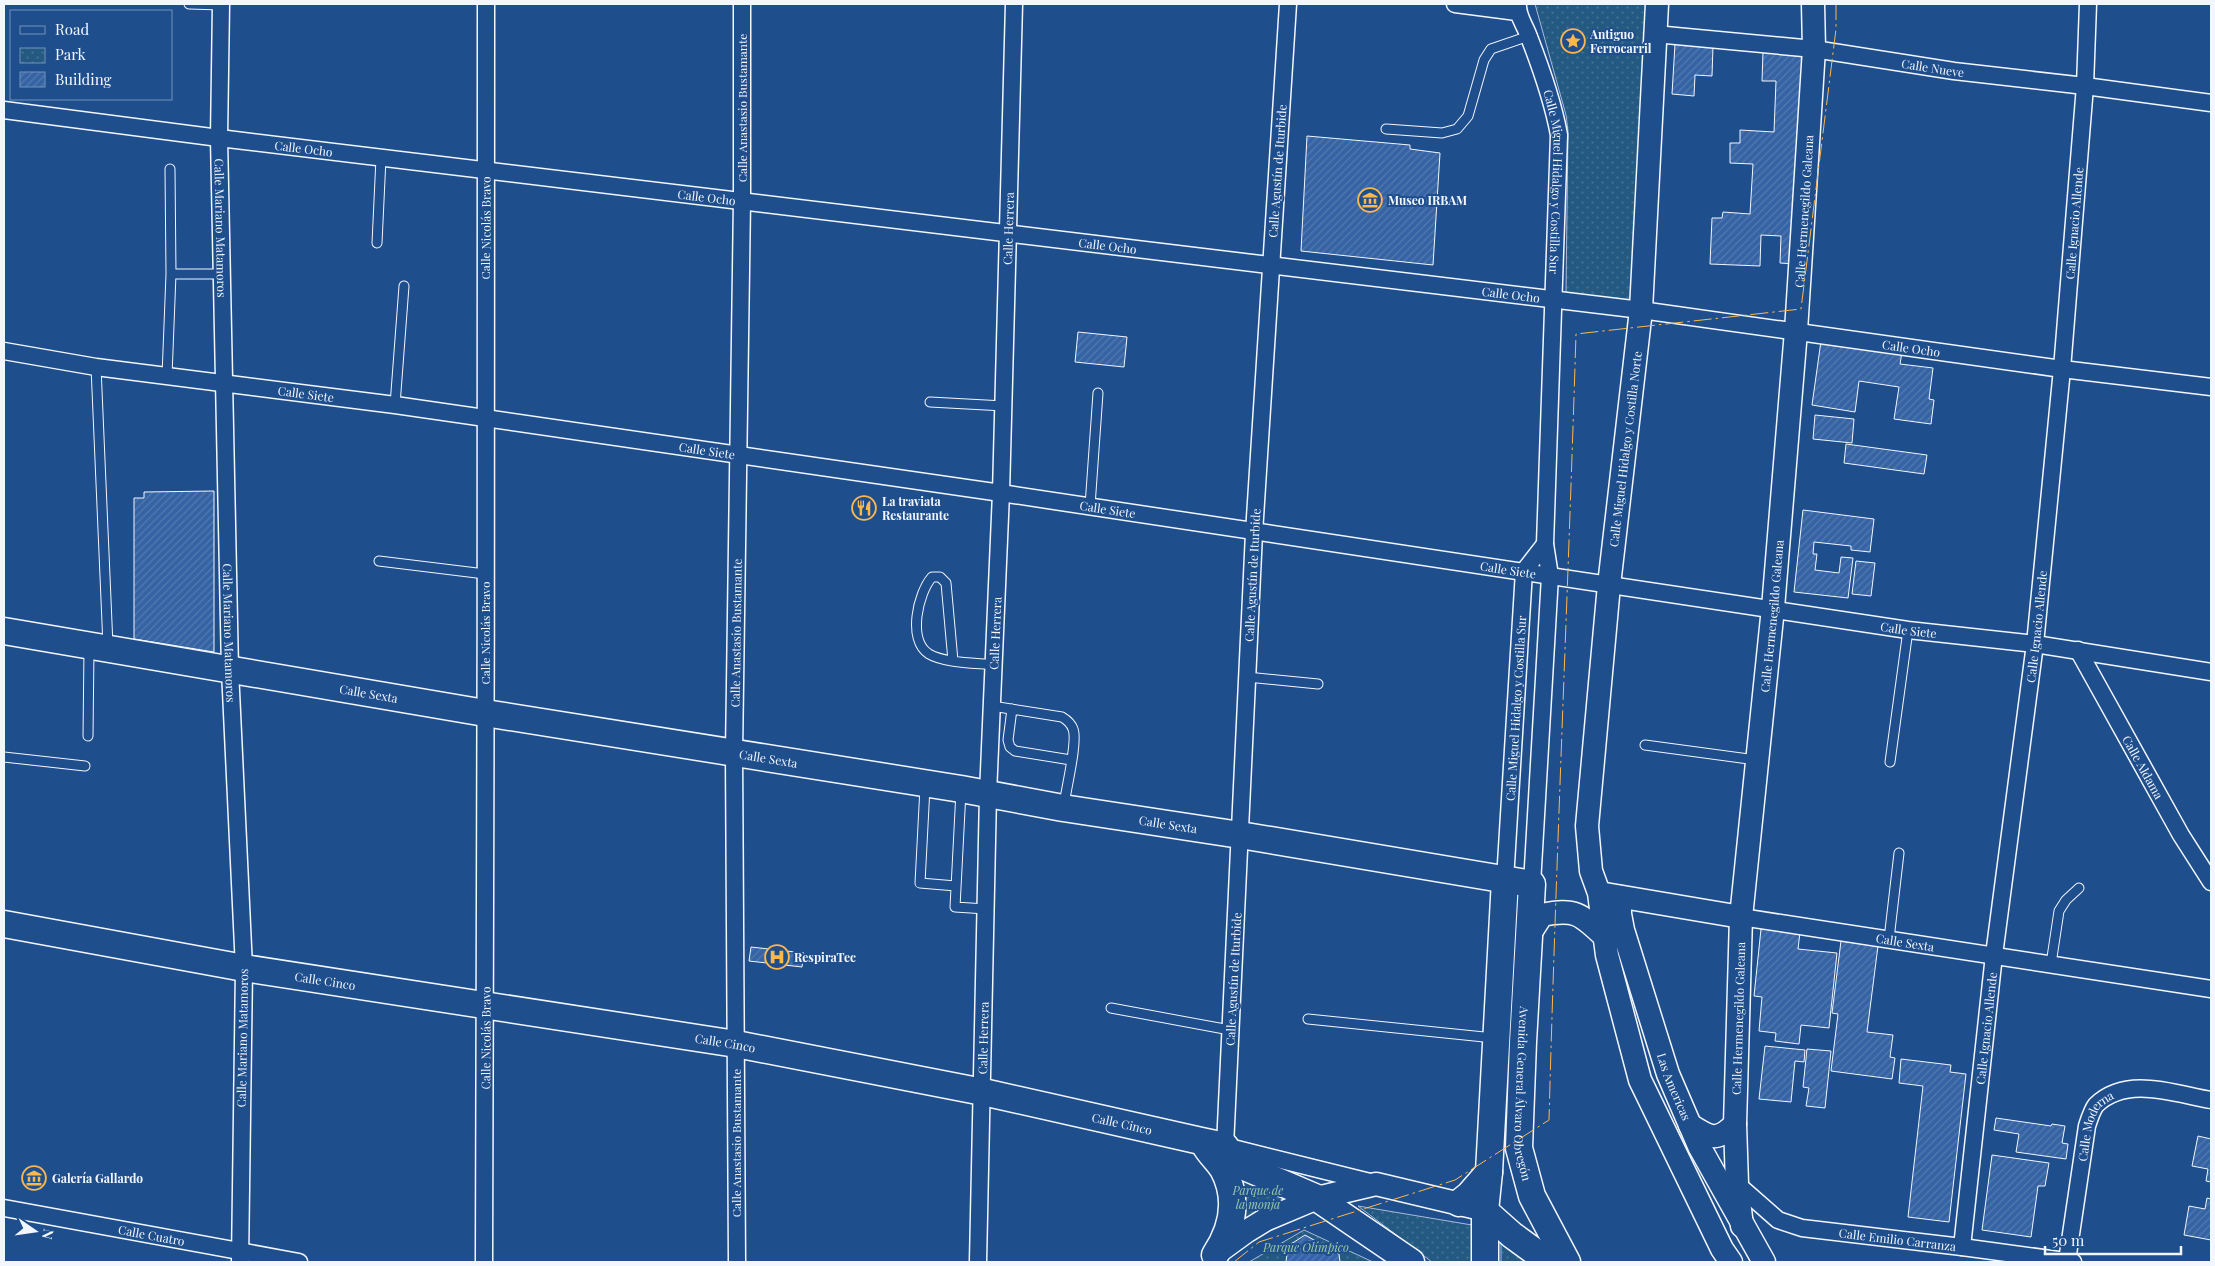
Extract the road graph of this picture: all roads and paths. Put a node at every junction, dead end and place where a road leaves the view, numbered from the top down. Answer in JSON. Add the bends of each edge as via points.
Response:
{"nodes":[{"id":1,"x":189,"y":4,"type":"edge"},
{"id":2,"x":221,"y":4,"type":"edge"},
{"id":3,"x":486,"y":4,"type":"edge"},
{"id":4,"x":742,"y":4,"type":"edge"},
{"id":5,"x":1014,"y":4,"type":"edge"},
{"id":6,"x":1288,"y":4,"type":"edge"},
{"id":7,"x":1455,"y":4,"type":"edge"},
{"id":8,"x":1657,"y":4,"type":"edge"},
{"id":9,"x":1813,"y":4,"type":"edge"},
{"id":10,"x":2088,"y":4,"type":"edge"},
{"id":11,"x":1517,"y":8,"type":"edge"},
{"id":12,"x":1655,"y":34,"type":"junction"},
{"id":13,"x":1529,"y":36,"type":"junction"},
{"id":14,"x":1814,"y":49,"type":"junction"},
{"id":15,"x":2085,"y":86,"type":"junction"},
{"id":16,"x":2211,"y":103,"type":"edge"},
{"id":17,"x":4,"y":110,"type":"edge"},
{"id":18,"x":1386,"y":129,"type":"dead end"},
{"id":19,"x":219,"y":138,"type":"junction"},
{"id":20,"x":382,"y":158,"type":"junction"},
{"id":21,"x":170,"y":169,"type":"dead end"},
{"id":22,"x":485,"y":171,"type":"junction"},
{"id":23,"x":742,"y":200,"type":"junction"},
{"id":24,"x":1009,"y":234,"type":"junction"},
{"id":25,"x":377,"y":243,"type":"dead end"},
{"id":26,"x":1271,"y":265,"type":"junction"},
{"id":27,"x":172,"y":274,"type":"junction"},
{"id":28,"x":222,"y":274,"type":"junction"},
{"id":29,"x":404,"y":286,"type":"dead end"},
{"id":30,"x":1552,"y":300,"type":"junction"},
{"id":31,"x":1641,"y":310,"type":"junction"},
{"id":32,"x":1796,"y":331,"type":"junction"},
{"id":33,"x":4,"y":351,"type":"edge"},
{"id":34,"x":96,"y":367,"type":"junction"},
{"id":35,"x":2062,"y":369,"type":"junction"},
{"id":36,"x":167,"y":376,"type":"junction"},
{"id":37,"x":224,"y":383,"type":"junction"},
{"id":38,"x":2211,"y":387,"type":"edge"},
{"id":39,"x":1098,"y":393,"type":"dead end"},
{"id":40,"x":930,"y":402,"type":"dead end"},
{"id":41,"x":395,"y":405,"type":"junction"},
{"id":42,"x":1004,"y":406,"type":"junction"},
{"id":43,"x":484,"y":418,"type":"junction"},
{"id":44,"x":738,"y":455,"type":"junction"},
{"id":45,"x":1001,"y":493,"type":"junction"},
{"id":46,"x":1090,"y":506,"type":"junction"},
{"id":47,"x":1254,"y":533,"type":"junction"},
{"id":48,"x":1545,"y":544,"type":"junction"},
{"id":49,"x":379,"y":561,"type":"dead end"},
{"id":50,"x":1524,"y":571,"type":"junction"},
{"id":51,"x":484,"y":574,"type":"junction"},
{"id":52,"x":1550,"y":576,"type":"junction"},
{"id":53,"x":1609,"y":585,"type":"junction"},
{"id":54,"x":1773,"y":608,"type":"junction"},
{"id":55,"x":1908,"y":630,"type":"junction"},
{"id":56,"x":4,"y":632,"type":"edge"},
{"id":57,"x":2035,"y":644,"type":"junction"},
{"id":58,"x":98,"y":648,"type":"junction"},
{"id":59,"x":2078,"y":650,"type":"junction"},
{"id":60,"x":953,"y":661,"type":"junction"},
{"id":61,"x":994,"y":664,"type":"junction"},
{"id":62,"x":230,"y":670,"type":"junction"},
{"id":63,"x":2211,"y":672,"type":"edge"},
{"id":64,"x":1247,"y":676,"type":"junction"},
{"id":65,"x":1318,"y":684,"type":"dead end"},
{"id":66,"x":1516,"y":697,"type":"junction"},
{"id":67,"x":1542,"y":697,"type":"junction"},
{"id":68,"x":992,"y":706,"type":"junction"},
{"id":69,"x":1012,"y":709,"type":"junction"},
{"id":70,"x":485,"y":714,"type":"junction"},
{"id":71,"x":88,"y":736,"type":"dead end"},
{"id":72,"x":1646,"y":745,"type":"dead end"},
{"id":73,"x":734,"y":753,"type":"junction"},
{"id":74,"x":4,"y":757,"type":"edge"},
{"id":75,"x":1071,"y":760,"type":"junction"},
{"id":76,"x":1756,"y":760,"type":"junction"},
{"id":77,"x":1890,"y":762,"type":"dead end"},
{"id":78,"x":85,"y":766,"type":"dead end"},
{"id":79,"x":926,"y":784,"type":"junction"},
{"id":80,"x":961,"y":789,"type":"junction"},
{"id":81,"x":988,"y":794,"type":"junction"},
{"id":82,"x":1063,"y":808,"type":"junction"},
{"id":83,"x":1240,"y":835,"type":"junction"},
{"id":84,"x":1899,"y":853,"type":"dead end"},
{"id":85,"x":1505,"y":880,"type":"junction"},
{"id":86,"x":2211,"y":882,"type":"edge"},
{"id":87,"x":1532,"y":884,"type":"junction"},
{"id":88,"x":956,"y":886,"type":"junction"},
{"id":89,"x":2079,"y":888,"type":"dead end"},
{"id":90,"x":1610,"y":895,"type":"junction"},
{"id":91,"x":986,"y":909,"type":"junction"},
{"id":92,"x":1741,"y":917,"type":"junction"},
{"id":93,"x":4,"y":924,"type":"edge"},
{"id":94,"x":1531,"y":932,"type":"junction"},
{"id":95,"x":1605,"y":937,"type":"junction"},
{"id":96,"x":1889,"y":939,"type":"junction"},
{"id":97,"x":1994,"y":955,"type":"junction"},
{"id":98,"x":2051,"y":964,"type":"junction"},
{"id":99,"x":244,"y":968,"type":"junction"},
{"id":100,"x":2211,"y":989,"type":"edge"},
{"id":101,"x":486,"y":1006,"type":"junction"},
{"id":102,"x":1111,"y":1008,"type":"dead end"},
{"id":103,"x":1308,"y":1019,"type":"dead end"},
{"id":104,"x":1230,"y":1030,"type":"junction"},
{"id":105,"x":1497,"y":1038,"type":"junction"},
{"id":106,"x":1522,"y":1042,"type":"junction"},
{"id":107,"x":736,"y":1044,"type":"junction"},
{"id":108,"x":1668,"y":1074,"type":"junction"},
{"id":109,"x":1640,"y":1080,"type":"junction"},
{"id":110,"x":983,"y":1092,"type":"junction"},
{"id":111,"x":2211,"y":1100,"type":"edge"},
{"id":112,"x":1735,"y":1124,"type":"junction"},
{"id":113,"x":1690,"y":1125,"type":"junction"},
{"id":114,"x":1216,"y":1152,"type":"junction"},
{"id":115,"x":1489,"y":1172,"type":"junction"},
{"id":116,"x":1376,"y":1184,"type":"junction"},
{"id":117,"x":1736,"y":1184,"type":"junction"},
{"id":118,"x":1317,"y":1198,"type":"junction"},
{"id":119,"x":1459,"y":1203,"type":"junction"},
{"id":120,"x":4,"y":1208,"type":"edge"},
{"id":121,"x":1485,"y":1211,"type":"junction"},
{"id":122,"x":1742,"y":1226,"type":"junction"},
{"id":123,"x":1962,"y":1247,"type":"junction"},
{"id":124,"x":240,"y":1257,"type":"edge"},
{"id":125,"x":1210,"y":1259,"type":"edge"},
{"id":126,"x":299,"y":1262,"type":"edge"},
{"id":127,"x":484,"y":1262,"type":"edge"},
{"id":128,"x":737,"y":1262,"type":"edge"},
{"id":129,"x":978,"y":1262,"type":"edge"},
{"id":130,"x":1411,"y":1262,"type":"edge"},
{"id":131,"x":1486,"y":1262,"type":"edge"},
{"id":132,"x":1549,"y":1262,"type":"edge"},
{"id":133,"x":1567,"y":1262,"type":"edge"},
{"id":134,"x":1731,"y":1262,"type":"edge"},
{"id":135,"x":1764,"y":1262,"type":"edge"},
{"id":136,"x":2070,"y":1262,"type":"edge"}],
"edges":[{"from":1,"to":2,"type":"lane"},
{"from":2,"to":19,"type":"street","name":"Calle Mariano Matamoros"},
{"from":3,"to":22,"type":"street","name":"Calle Nicolás Bravo"},
{"from":4,"to":23,"type":"street","name":"Calle Anastasio Bustamante"},
{"from":5,"to":24,"type":"street","name":"Calle Herrera"},
{"from":6,"to":26,"type":"street","name":"Calle Agustín de Iturbide"},
{"from":7,"to":11,"type":"street"},
{"from":8,"to":12,"type":"main road","name":"Calle Miguel Hidalgo y Costilla Norte"},
{"from":9,"to":14,"type":"main road","name":"Calle Hermenegildo Galeana"},
{"from":10,"to":15,"type":"street","name":"Calle Ignacio Allende"},
{"from":11,"to":13,"type":"street","name":"Calle Miguel Hidalgo y Costilla Sur"},
{"from":12,"to":14,"type":"street","name":"Calle Nueve"},
{"from":12,"to":31,"type":"main road","name":"Calle Miguel Hidalgo y Costilla Norte"},
{"from":13,"to":18,"type":"lane","via":[[1491,49],[1484,60],[1468,116],[1457,129],[1442,133]]},
{"from":13,"to":30,"type":"street","name":"Calle Miguel Hidalgo y Costilla Sur","via":[[1556,119],[1558,135]]},
{"from":14,"to":15,"type":"street","name":"Calle Nueve","via":[[1954,71]]},
{"from":14,"to":32,"type":"main road","name":"Calle Hermenegildo Galeana"},
{"from":15,"to":16,"type":"street","name":"Calle Nueve"},
{"from":15,"to":35,"type":"street","name":"Calle Ignacio Allende"},
{"from":17,"to":19,"type":"street","name":"Calle Ocho"},
{"from":19,"to":20,"type":"street","name":"Calle Ocho"},
{"from":19,"to":28,"type":"street","name":"Calle Mariano Matamoros"},
{"from":20,"to":22,"type":"street","name":"Calle Ocho"},
{"from":20,"to":25,"type":"lane"},
{"from":21,"to":27,"type":"lane"},
{"from":22,"to":23,"type":"street","name":"Calle Ocho"},
{"from":22,"to":43,"type":"street","name":"Calle Nicolás Bravo"},
{"from":23,"to":24,"type":"street","name":"Calle Ocho"},
{"from":23,"to":44,"type":"street","name":"Calle Anastasio Bustamante"},
{"from":24,"to":26,"type":"street","name":"Calle Ocho"},
{"from":24,"to":42,"type":"street","name":"Calle Herrera"},
{"from":26,"to":30,"type":"street","name":"Calle Ocho"},
{"from":26,"to":47,"type":"street","name":"Calle Agustín de Iturbide"},
{"from":27,"to":28,"type":"lane"},
{"from":27,"to":36,"type":"lane"},
{"from":28,"to":37,"type":"street","name":"Calle Mariano Matamoros"},
{"from":29,"to":41,"type":"lane"},
{"from":30,"to":31,"type":"street","name":"Calle Ocho"},
{"from":30,"to":48,"type":"street","name":"Calle Miguel Hidalgo y Costilla Sur"},
{"from":31,"to":32,"type":"street","name":"Calle Ocho"},
{"from":31,"to":53,"type":"main road","name":"Calle Miguel Hidalgo y Costilla Norte"},
{"from":32,"to":35,"type":"street","name":"Calle Ocho"},
{"from":32,"to":54,"type":"main road","name":"Calle Hermenegildo Galeana"},
{"from":33,"to":34,"type":"street","name":"Calle Siete"},
{"from":34,"to":36,"type":"street","name":"Calle Siete"},
{"from":34,"to":58,"type":"lane"},
{"from":35,"to":38,"type":"street","name":"Calle Ocho"},
{"from":35,"to":57,"type":"street","name":"Calle Ignacio Allende"},
{"from":36,"to":37,"type":"street","name":"Calle Siete"},
{"from":37,"to":41,"type":"street","name":"Calle Siete"},
{"from":37,"to":62,"type":"street","name":"Calle Mariano Matamoros"},
{"from":39,"to":46,"type":"lane"},
{"from":40,"to":42,"type":"lane"},
{"from":41,"to":43,"type":"street","name":"Calle Siete"},
{"from":42,"to":45,"type":"street","name":"Calle Herrera"},
{"from":43,"to":44,"type":"street","name":"Calle Siete"},
{"from":43,"to":51,"type":"street","name":"Calle Nicolás Bravo"},
{"from":44,"to":45,"type":"street","name":"Calle Siete"},
{"from":44,"to":73,"type":"street","name":"Calle Anastasio Bustamante"},
{"from":45,"to":46,"type":"street","name":"Calle Siete"},
{"from":45,"to":61,"type":"street","name":"Calle Herrera"},
{"from":46,"to":47,"type":"street","name":"Calle Siete"},
{"from":47,"to":50,"type":"street","name":"Calle Siete"},
{"from":47,"to":64,"type":"street","name":"Calle Agustín de Iturbide"},
{"from":48,"to":50,"type":"street"},
{"from":48,"to":52,"type":"street","name":"Calle Miguel Hidalgo y Costilla Sur"},
{"from":49,"to":51,"type":"lane"},
{"from":50,"to":52,"type":"street","name":"Calle Siete"},
{"from":50,"to":66,"type":"street","name":"Calle Miguel Hidalgo y Costilla Sur"},
{"from":51,"to":70,"type":"street","name":"Calle Nicolás Bravo"},
{"from":52,"to":53,"type":"street","name":"Calle Siete"},
{"from":52,"to":67,"type":"street","name":"Calle Miguel Hidalgo y Costilla Sur"},
{"from":53,"to":54,"type":"street","name":"Calle Siete"},
{"from":53,"to":90,"type":"main road","name":"Calle Miguel Hidalgo y Costilla Norte","via":[[1587,826],[1591,870]]},
{"from":54,"to":55,"type":"street","name":"Calle Siete"},
{"from":54,"to":76,"type":"main road","name":"Calle Hermenegildo Galeana"},
{"from":55,"to":57,"type":"street","name":"Calle Siete"},
{"from":55,"to":77,"type":"lane"},
{"from":56,"to":58,"type":"main road","name":"Calle Sexta"},
{"from":57,"to":59,"type":"street","name":"Calle Siete"},
{"from":57,"to":97,"type":"street","name":"Calle Ignacio Allende"},
{"from":58,"to":62,"type":"main road","name":"Calle Sexta"},
{"from":58,"to":71,"type":"lane"},
{"from":59,"to":63,"type":"street","name":"Calle Siete"},
{"from":59,"to":86,"type":"street","name":"Calle Aldama","via":[[2181,835]]},
{"from":60,"to":60,"type":"lane","via":[[930,655],[919,640],[918,603],[932,576],[940,577],[946,583]]},
{"from":60,"to":61,"type":"lane"},
{"from":61,"to":68,"type":"street","name":"Calle Herrera"},
{"from":62,"to":70,"type":"main road","name":"Calle Sexta"},
{"from":62,"to":99,"type":"street","name":"Calle Mariano Matamoros"},
{"from":64,"to":65,"type":"lane"},
{"from":64,"to":83,"type":"street","name":"Calle Agustín de Iturbide"},
{"from":66,"to":67,"type":"street"},
{"from":66,"to":85,"type":"street","name":"Calle Miguel Hidalgo y Costilla Sur"},
{"from":67,"to":87,"type":"street","name":"Calle Miguel Hidalgo y Costilla Sur"},
{"from":68,"to":69,"type":"lane"},
{"from":68,"to":81,"type":"street","name":"Calle Herrera"},
{"from":69,"to":75,"type":"lane","via":[[1062,717],[1070,722],[1074,730]]},
{"from":69,"to":75,"type":"lane","via":[[1010,747],[1015,751]]},
{"from":70,"to":73,"type":"main road","name":"Calle Sexta"},
{"from":70,"to":101,"type":"street","name":"Calle Nicolás Bravo"},
{"from":72,"to":76,"type":"lane"},
{"from":73,"to":79,"type":"main road","name":"Calle Sexta"},
{"from":73,"to":107,"type":"street","name":"Calle Anastasio Bustamante"},
{"from":74,"to":78,"type":"lane"},
{"from":75,"to":82,"type":"lane"},
{"from":76,"to":92,"type":"main road","name":"Calle Hermenegildo Galeana"},
{"from":79,"to":80,"type":"main road","name":"Calle Sexta"},
{"from":79,"to":88,"type":"lane","via":[[920,882]]},
{"from":80,"to":81,"type":"main road","name":"Calle Sexta"},
{"from":80,"to":88,"type":"lane"},
{"from":81,"to":82,"type":"main road","name":"Calle Sexta"},
{"from":81,"to":91,"type":"street","name":"Calle Herrera"},
{"from":82,"to":83,"type":"main road","name":"Calle Sexta"},
{"from":83,"to":85,"type":"main road","name":"Calle Sexta"},
{"from":83,"to":104,"type":"street","name":"Calle Agustín de Iturbide"},
{"from":84,"to":96,"type":"lane"},
{"from":85,"to":87,"type":"main road","name":"Calle Sexta"},
{"from":85,"to":105,"type":"main road"},
{"from":87,"to":94,"type":"main road","name":"Avenida General Álvaro Obregón"},
{"from":88,"to":91,"type":"lane","via":[[955,907]]},
{"from":89,"to":98,"type":"lane","via":[[2059,911]]},
{"from":90,"to":92,"type":"main road","name":"Calle Sexta"},
{"from":90,"to":95,"type":"main road","name":"Las Americas"},
{"from":90,"to":108,"type":"main road","name":"Las Americas","via":[[1620,914]]},
{"from":91,"to":110,"type":"street","name":"Calle Herrera"},
{"from":92,"to":96,"type":"street","name":"Calle Sexta"},
{"from":92,"to":112,"type":"main road","name":"Calle Hermenegildo Galeana"},
{"from":93,"to":99,"type":"main road","name":"Calle Cinco"},
{"from":94,"to":95,"type":"main road","via":[[1542,915],[1569,911],[1589,922]]},
{"from":94,"to":106,"type":"main road","name":"Avenida General Álvaro Obregón"},
{"from":95,"to":109,"type":"main road","name":"Las Americas"},
{"from":96,"to":97,"type":"street","name":"Calle Sexta"},
{"from":97,"to":98,"type":"street","name":"Calle Sexta"},
{"from":97,"to":123,"type":"street","name":"Calle Ignacio Allende"},
{"from":98,"to":100,"type":"street","name":"Calle Sexta"},
{"from":99,"to":101,"type":"main road","name":"Calle Cinco"},
{"from":99,"to":124,"type":"street","name":"Calle Mariano Matamoros"},
{"from":101,"to":107,"type":"main road","name":"Calle Cinco"},
{"from":101,"to":127,"type":"street","name":"Calle Nicolás Bravo"},
{"from":102,"to":104,"type":"lane"},
{"from":103,"to":105,"type":"lane"},
{"from":104,"to":114,"type":"street","name":"Calle Agustín de Iturbide"},
{"from":105,"to":106,"type":"main road"},
{"from":105,"to":115,"type":"main road"},
{"from":106,"to":133,"type":"main road","name":"Avenida General Álvaro Obregón","via":[[1519,1148],[1532,1196]]},
{"from":107,"to":110,"type":"main road","name":"Calle Cinco"},
{"from":107,"to":128,"type":"street","name":"Calle Anastasio Bustamante"},
{"from":108,"to":109,"type":"main road"},
{"from":108,"to":113,"type":"main road","name":"Las Americas"},
{"from":109,"to":134,"type":"main road","name":"Las Americas"},
{"from":110,"to":114,"type":"main road","name":"Calle Cinco"},
{"from":110,"to":129,"type":"street","name":"Calle Herrera"},
{"from":111,"to":136,"type":"street","name":"Calle Moderna","via":[[2141,1088],[2117,1092],[2095,1106],[2087,1126]]},
{"from":112,"to":113,"type":"main road","via":[[1724,1136],[1704,1134]]},
{"from":112,"to":117,"type":"main road","name":"Calle Hermenegildo Galeana"},
{"from":113,"to":122,"type":"main road","name":"Las Americas"},
{"from":114,"to":116,"type":"street"},
{"from":114,"to":118,"type":"main road"},
{"from":114,"to":125,"type":"main road","via":[[1232,1198],[1232,1214],[1229,1228]]},
{"from":115,"to":119,"type":"main road"},
{"from":115,"to":121,"type":"main road"},
{"from":116,"to":118,"type":"main road"},
{"from":116,"to":119,"type":"main road"},
{"from":117,"to":122,"type":"main road","name":"Calle Hermenegildo Galeana"},
{"from":117,"to":123,"type":"street","name":"Calle Emilio Carranza","via":[[1778,1220],[1802,1228]]},
{"from":118,"to":125,"type":"main road","via":[[1265,1220]]},
{"from":118,"to":130,"type":"main road"},
{"from":119,"to":121,"type":"main road"},
{"from":120,"to":124,"type":"street","name":"Calle Cuatro"},
{"from":121,"to":131,"type":"main road"},
{"from":121,"to":132,"type":"main road"},
{"from":122,"to":135,"type":"main road","name":"Las Americas"},
{"from":123,"to":136,"type":"street","name":"Calle Emilio Carranza"},
{"from":124,"to":126,"type":"street","name":"Calle Cuatro"}]}
